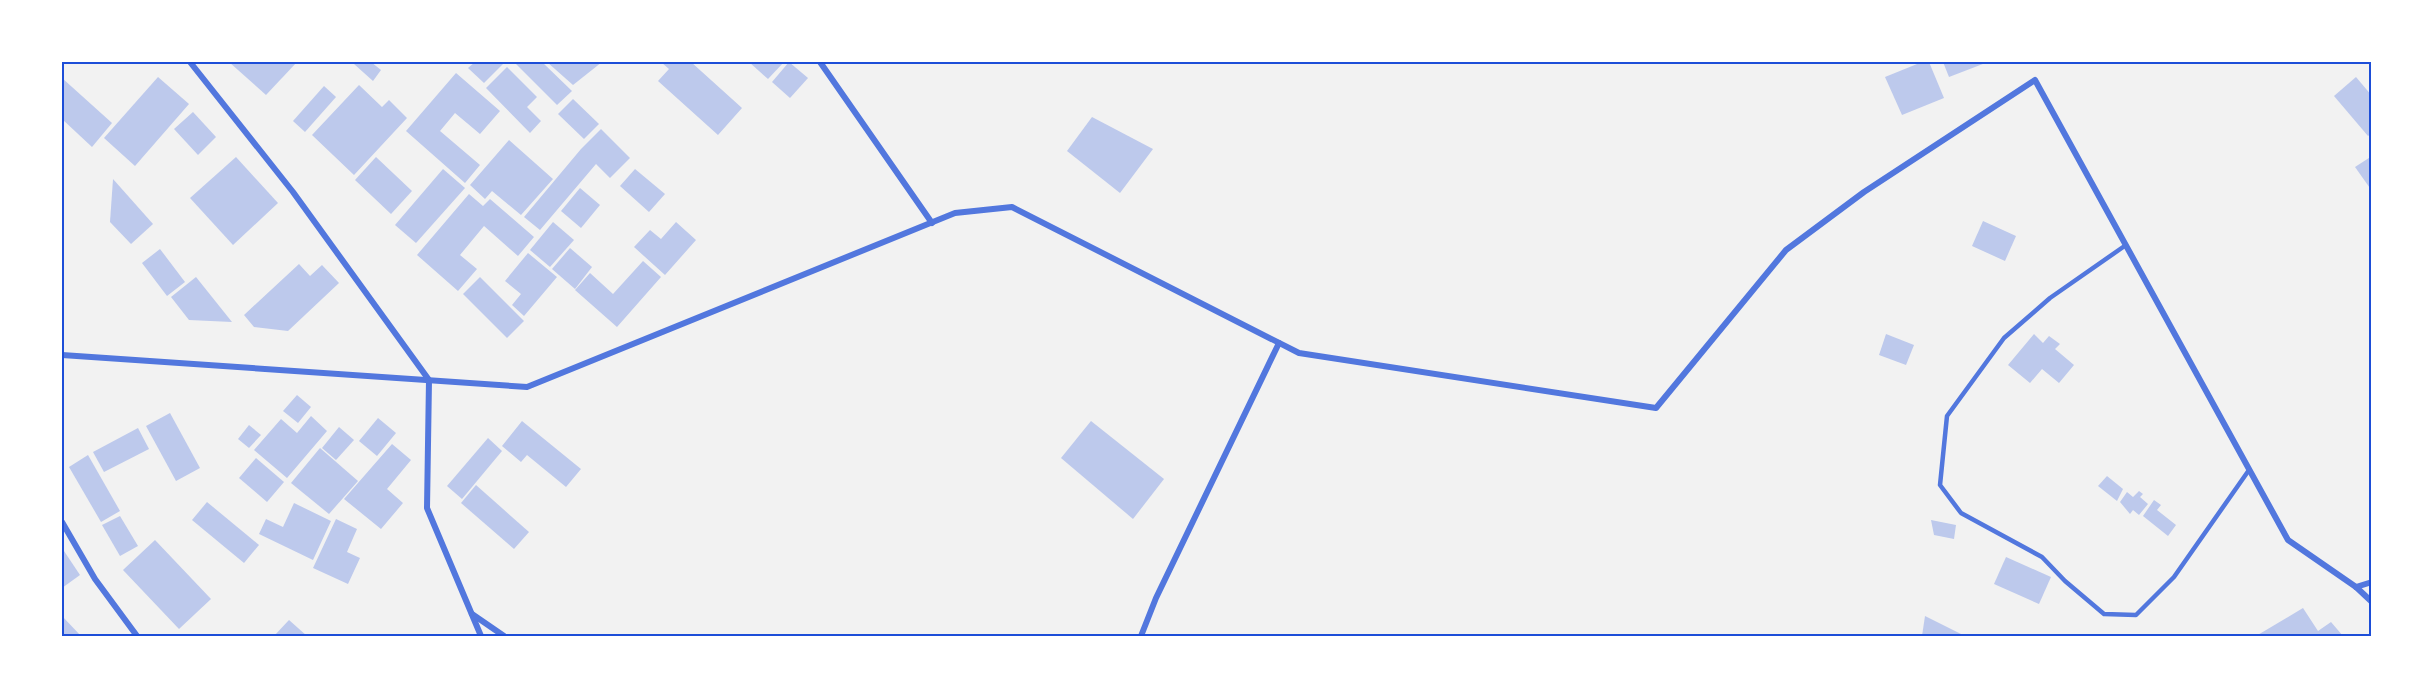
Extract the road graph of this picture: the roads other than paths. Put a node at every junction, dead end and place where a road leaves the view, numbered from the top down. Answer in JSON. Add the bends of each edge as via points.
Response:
{"nodes":[{"id":1,"x":190,"y":62,"type":"edge"},
{"id":2,"x":820,"y":62,"type":"edge"},
{"id":3,"x":932,"y":223,"type":"junction"},
{"id":4,"x":2126,"y":245,"type":"junction"},
{"id":5,"x":1279,"y":343,"type":"junction"},
{"id":6,"x":62,"y":355,"type":"edge"},
{"id":7,"x":429,"y":380,"type":"junction"},
{"id":8,"x":2249,"y":470,"type":"junction"},
{"id":9,"x":62,"y":522,"type":"edge"},
{"id":10,"x":2372,"y":582,"type":"edge"},
{"id":11,"x":2356,"y":587,"type":"junction"},
{"id":12,"x":2372,"y":602,"type":"edge"},
{"id":13,"x":472,"y":614,"type":"junction"},
{"id":14,"x":137,"y":636,"type":"edge"},
{"id":15,"x":481,"y":636,"type":"edge"},
{"id":16,"x":504,"y":636,"type":"edge"},
{"id":17,"x":1141,"y":636,"type":"edge"}],
"edges":[{"from":1,"to":7,"type":"street","via":[[293,192]]},
{"from":2,"to":3,"type":"street"},
{"from":3,"to":5,"type":"street","via":[[955,213],[1012,207]]},
{"from":3,"to":7,"type":"street","via":[[527,387]]},
{"from":4,"to":5,"type":"street","via":[[2035,80],[1864,192],[1786,250],[1656,408],[1299,353]]},
{"from":4,"to":8,"type":"street"},
{"from":4,"to":8,"type":"lane","via":[[2050,298],[2004,338],[1947,416],[1940,484],[1960,513],[2043,557],[2104,614],[2136,615],[2174,577]]},
{"from":5,"to":17,"type":"street"},
{"from":6,"to":7,"type":"street"},
{"from":7,"to":13,"type":"street","via":[[427,508]]},
{"from":8,"to":11,"type":"street","via":[[2288,540]]},
{"from":9,"to":14,"type":"street","via":[[95,579]]},
{"from":10,"to":11,"type":"street"},
{"from":11,"to":12,"type":"street"},
{"from":13,"to":15,"type":"street"},
{"from":13,"to":16,"type":"street"}]}
